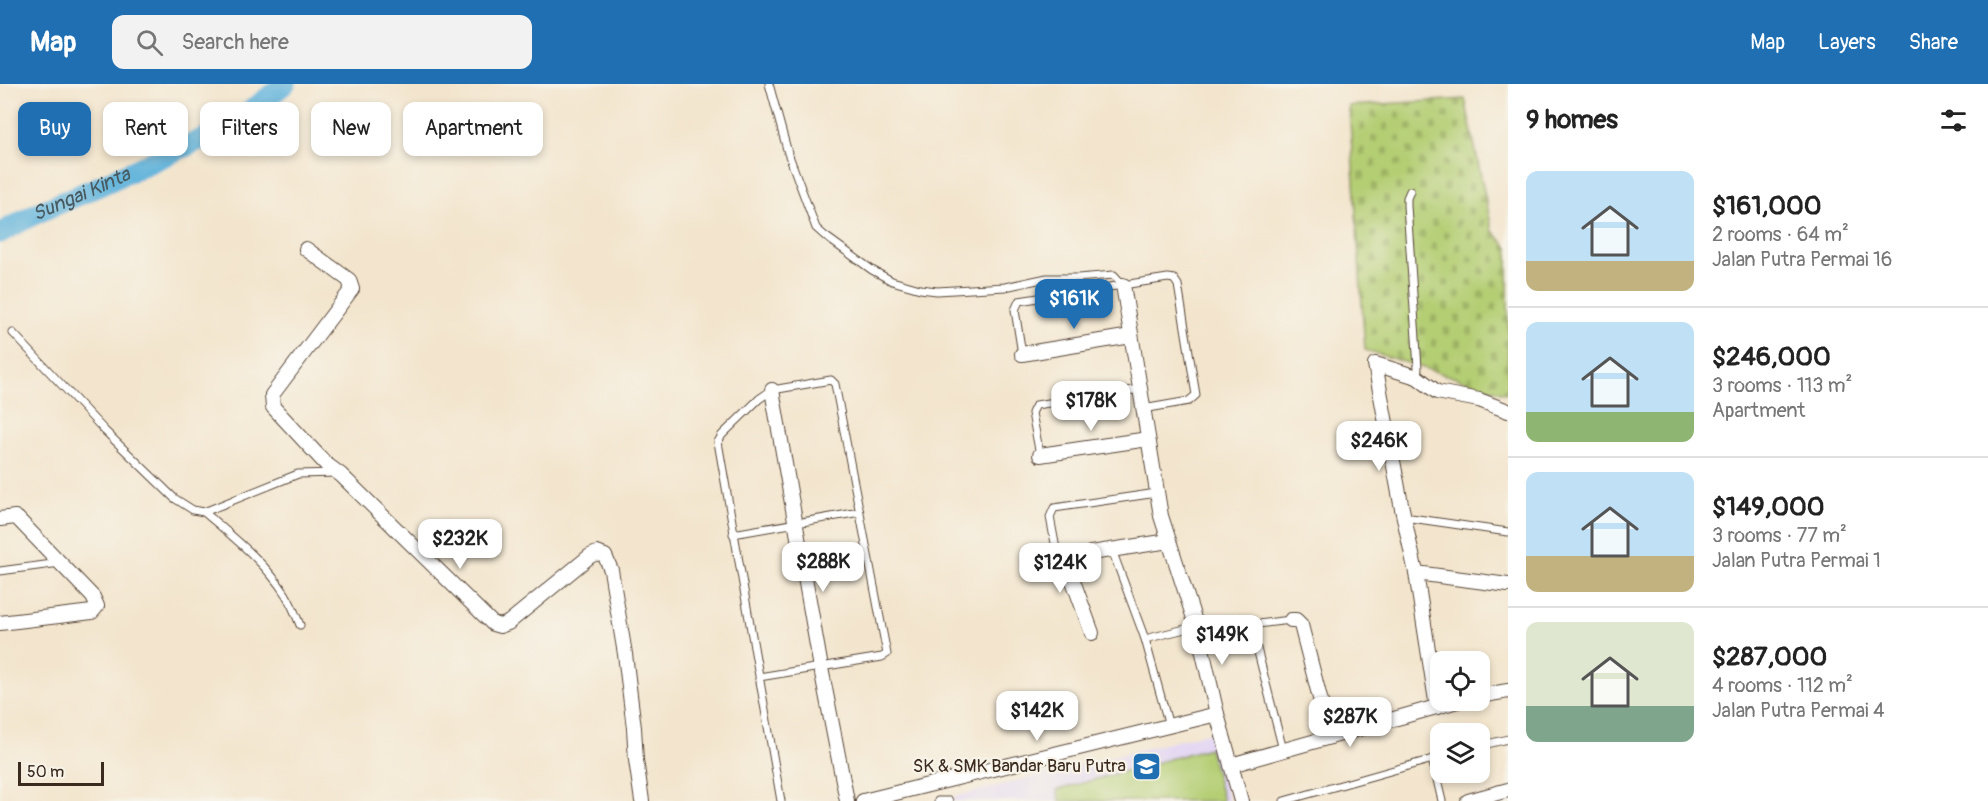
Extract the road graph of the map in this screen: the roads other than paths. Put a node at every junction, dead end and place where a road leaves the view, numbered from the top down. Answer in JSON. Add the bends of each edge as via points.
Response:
{"nodes":[{"id":1,"x":769,"y":84,"type":"edge"},
{"id":2,"x":1410,"y":191,"type":"dead end"},
{"id":3,"x":306,"y":249,"type":"dead end"},
{"id":4,"x":1123,"y":285,"type":"junction"},
{"id":5,"x":13,"y":333,"type":"dead end"},
{"id":6,"x":1131,"y":336,"type":"junction"},
{"id":7,"x":1022,"y":354,"type":"joint"},
{"id":8,"x":1417,"y":377,"type":"junction"},
{"id":9,"x":1140,"y":389,"type":"junction"},
{"id":10,"x":772,"y":390,"type":"junction"},
{"id":11,"x":1143,"y":409,"type":"junction"},
{"id":12,"x":1508,"y":411,"type":"edge"},
{"id":13,"x":1148,"y":439,"type":"junction"},
{"id":14,"x":1040,"y":455,"type":"joint"},
{"id":15,"x":336,"y":473,"type":"junction"},
{"id":16,"x":1156,"y":493,"type":"junction"},
{"id":17,"x":204,"y":512,"type":"junction"},
{"id":18,"x":860,"y":512,"type":"junction"},
{"id":19,"x":1403,"y":516,"type":"junction"},
{"id":20,"x":0,"y":519,"type":"edge"},
{"id":21,"x":795,"y":523,"type":"junction"},
{"id":22,"x":1508,"y":532,"type":"edge"},
{"id":23,"x":733,"y":534,"type":"junction"},
{"id":24,"x":1169,"y":541,"type":"junction"},
{"id":25,"x":1112,"y":550,"type":"junction"},
{"id":26,"x":1082,"y":557,"type":"junction"},
{"id":27,"x":60,"y":563,"type":"junction"},
{"id":28,"x":0,"y":571,"type":"edge"},
{"id":29,"x":1416,"y":573,"type":"junction"},
{"id":30,"x":1508,"y":585,"type":"edge"},
{"id":31,"x":1291,"y":620,"type":"joint"},
{"id":32,"x":0,"y":623,"type":"edge"},
{"id":33,"x":300,"y":625,"type":"dead end"},
{"id":34,"x":1251,"y":625,"type":"junction"},
{"id":35,"x":1197,"y":628,"type":"junction"},
{"id":36,"x":1092,"y":633,"type":"dead end"},
{"id":37,"x":1145,"y":639,"type":"junction"},
{"id":38,"x":1430,"y":662,"type":"edge"},
{"id":39,"x":821,"y":668,"type":"junction"},
{"id":40,"x":759,"y":677,"type":"junction"},
{"id":41,"x":1507,"y":694,"type":"edge"},
{"id":42,"x":1490,"y":695,"type":"edge"},
{"id":43,"x":1430,"y":709,"type":"edge"},
{"id":44,"x":1217,"y":714,"type":"junction"},
{"id":45,"x":1169,"y":726,"type":"junction"},
{"id":46,"x":1329,"y":737,"type":"junction"},
{"id":47,"x":1508,"y":738,"type":"edge"},
{"id":48,"x":1490,"y":743,"type":"edge"},
{"id":49,"x":1283,"y":751,"type":"junction"},
{"id":50,"x":1430,"y":760,"type":"edge"},
{"id":51,"x":1231,"y":765,"type":"junction"},
{"id":52,"x":1438,"y":783,"type":"edge"},
{"id":53,"x":1508,"y":790,"type":"edge"},
{"id":54,"x":642,"y":801,"type":"edge"},
{"id":55,"x":781,"y":801,"type":"edge"},
{"id":56,"x":847,"y":801,"type":"edge"},
{"id":57,"x":863,"y":801,"type":"edge"},
{"id":58,"x":938,"y":801,"type":"edge"},
{"id":59,"x":949,"y":801,"type":"edge"},
{"id":60,"x":1241,"y":801,"type":"edge"},
{"id":61,"x":1284,"y":801,"type":"edge"},
{"id":62,"x":1442,"y":801,"type":"edge"},
{"id":63,"x":1468,"y":801,"type":"edge"}],
"edges":[{"from":1,"to":4,"type":"lane","via":[[788,153],[816,228],[872,270],[892,281],[937,291],[1114,274]]},
{"from":2,"to":8,"type":"lane","via":[[1407,206]]},
{"from":3,"to":15,"type":"street","via":[[349,280],[352,289],[275,391],[272,401],[275,411]]},
{"from":4,"to":6,"type":"street"},
{"from":4,"to":7,"type":"lane","via":[[1019,301],[1015,310]]},
{"from":4,"to":11,"type":"lane","via":[[1168,278],[1177,282],[1194,381],[1196,395],[1192,400]]},
{"from":5,"to":17,"type":"lane","via":[[105,432],[174,498]]},
{"from":6,"to":7,"type":"street"},
{"from":6,"to":9,"type":"street"},
{"from":8,"to":12,"type":"street","via":[[1437,392]]},
{"from":8,"to":19,"type":"street","via":[[1375,364]]},
{"from":9,"to":11,"type":"street"},
{"from":9,"to":14,"type":"lane","via":[[1036,405],[1032,413]]},
{"from":10,"to":18,"type":"lane","via":[[834,381]]},
{"from":10,"to":21,"type":"street"},
{"from":10,"to":23,"type":"lane","via":[[718,442]]},
{"from":11,"to":13,"type":"street"},
{"from":13,"to":14,"type":"street"},
{"from":13,"to":16,"type":"street"},
{"from":15,"to":17,"type":"lane","via":[[298,474]]},
{"from":15,"to":54,"type":"street","via":[[497,626],[508,624],[590,556],[604,556],[625,654]]},
{"from":16,"to":24,"type":"street"},
{"from":16,"to":26,"type":"lane","via":[[1053,508],[1050,517],[1057,554],[1062,558]]},
{"from":17,"to":33,"type":"lane","via":[[265,567]]},
{"from":18,"to":21,"type":"lane"},
{"from":18,"to":39,"type":"lane","via":[[887,654]]},
{"from":19,"to":22,"type":"lane"},
{"from":19,"to":29,"type":"street"},
{"from":20,"to":27,"type":"street","via":[[17,518]]},
{"from":21,"to":23,"type":"lane"},
{"from":21,"to":39,"type":"street"},
{"from":23,"to":40,"type":"lane"},
{"from":24,"to":25,"type":"street"},
{"from":24,"to":35,"type":"street"},
{"from":25,"to":26,"type":"street"},
{"from":25,"to":37,"type":"lane"},
{"from":26,"to":36,"type":"street","via":[[1075,564],[1072,578]]},
{"from":27,"to":28,"type":"lane"},
{"from":27,"to":32,"type":"street","via":[[93,597],[97,606],[92,612]]},
{"from":29,"to":30,"type":"street"},
{"from":29,"to":38,"type":"street"},
{"from":31,"to":34,"type":"lane"},
{"from":31,"to":46,"type":"street","via":[[1301,625]]},
{"from":34,"to":35,"type":"lane"},
{"from":34,"to":49,"type":"lane"},
{"from":35,"to":37,"type":"lane"},
{"from":35,"to":44,"type":"street"},
{"from":37,"to":45,"type":"lane"},
{"from":39,"to":40,"type":"lane"},
{"from":39,"to":56,"type":"street"},
{"from":40,"to":55,"type":"lane"},
{"from":41,"to":42,"type":"street"},
{"from":43,"to":46,"type":"street"},
{"from":44,"to":45,"type":"street"},
{"from":44,"to":51,"type":"street"},
{"from":45,"to":57,"type":"street"},
{"from":46,"to":49,"type":"street"},
{"from":47,"to":48,"type":"lane"},
{"from":49,"to":51,"type":"street"},
{"from":50,"to":61,"type":"lane"},
{"from":51,"to":60,"type":"street"},
{"from":52,"to":62,"type":"lane"},
{"from":53,"to":63,"type":"street"},
{"from":58,"to":59,"type":"lane"}]}
